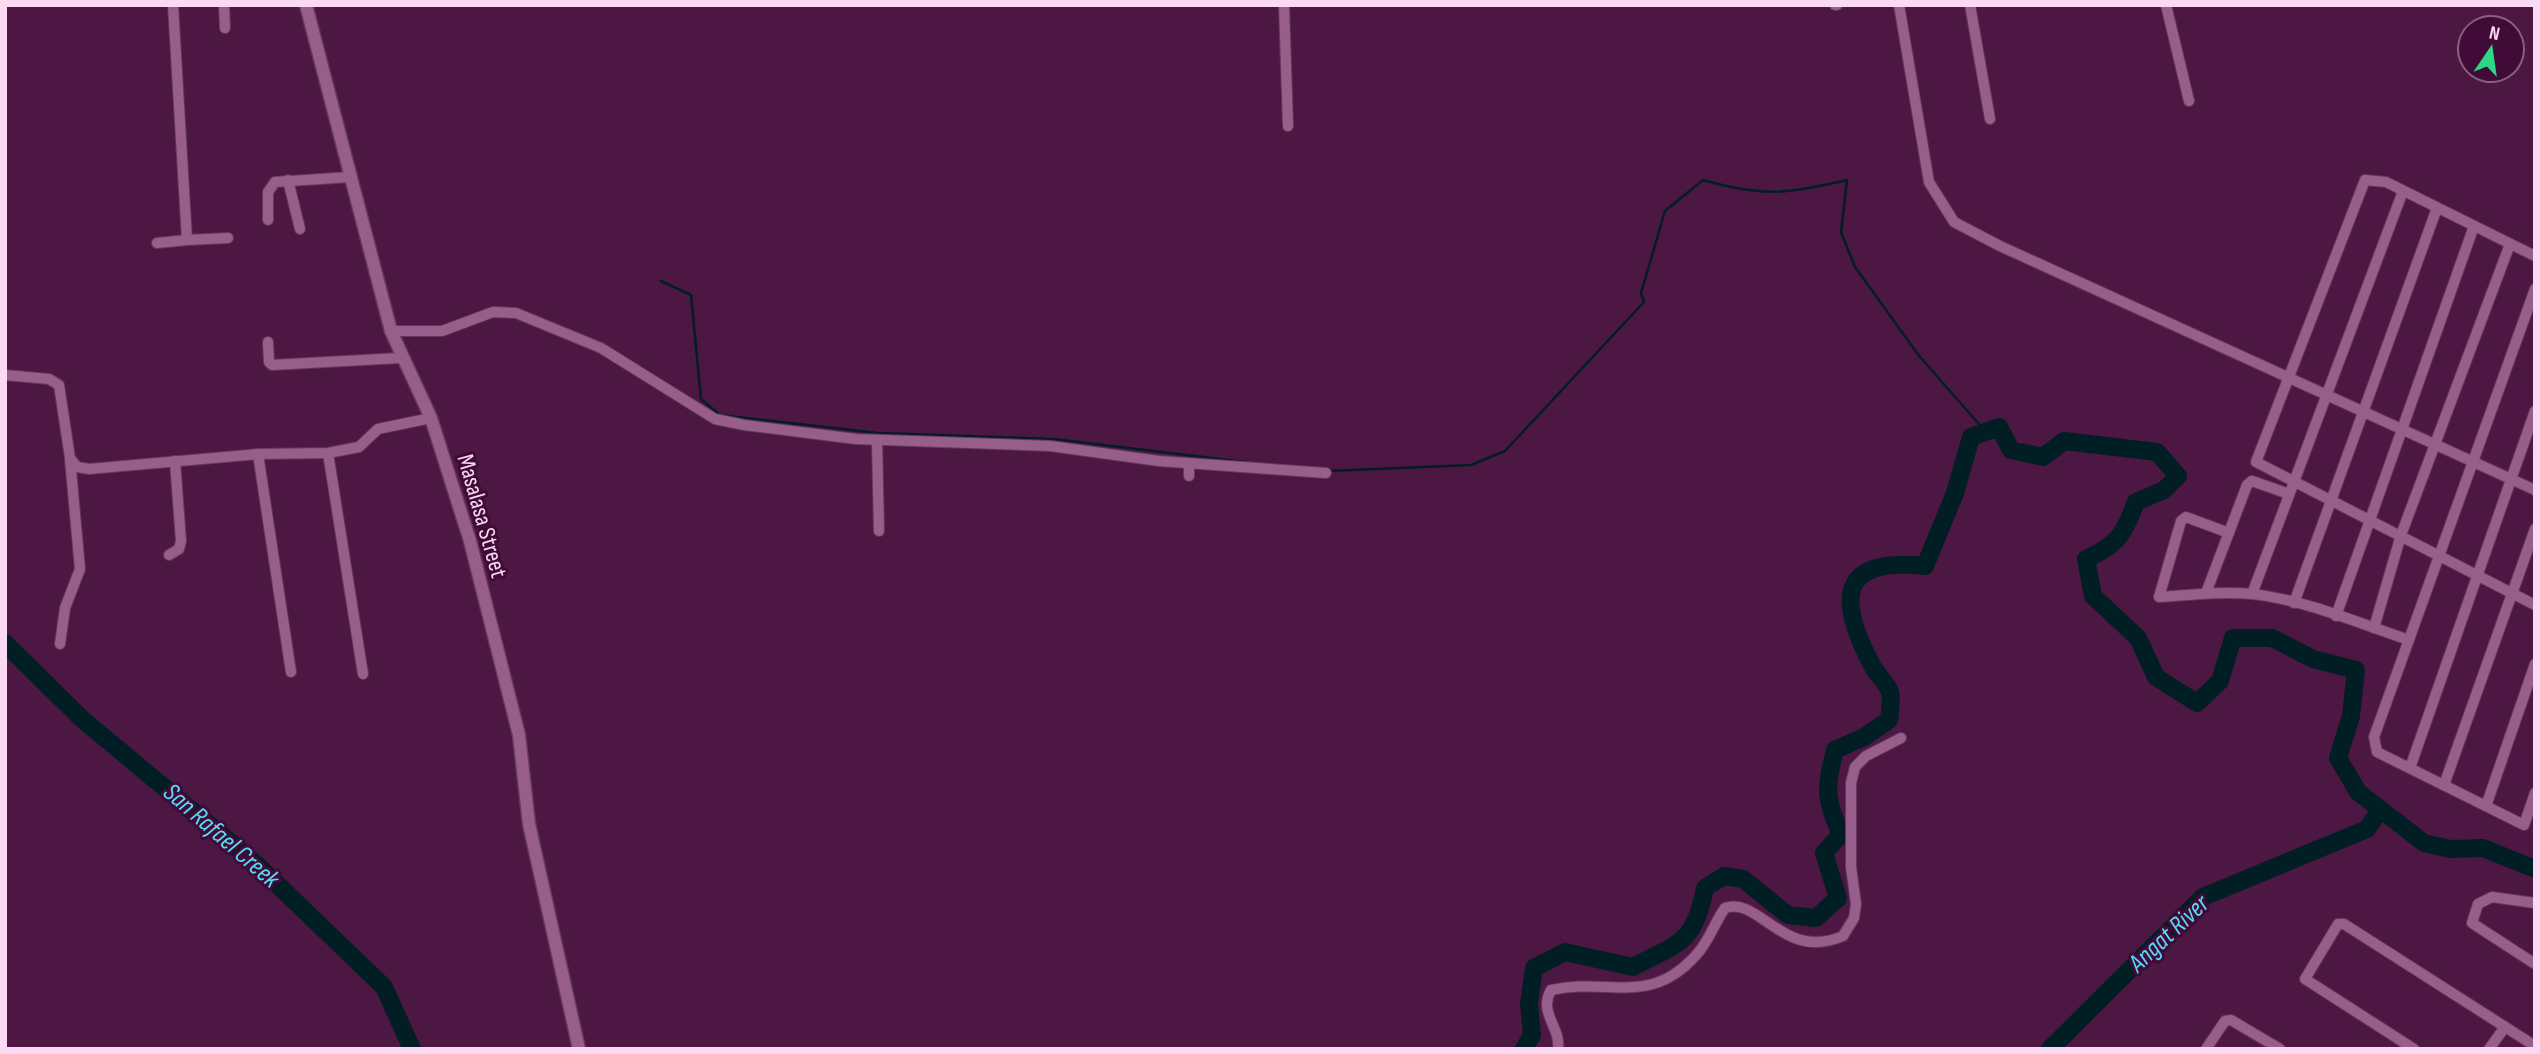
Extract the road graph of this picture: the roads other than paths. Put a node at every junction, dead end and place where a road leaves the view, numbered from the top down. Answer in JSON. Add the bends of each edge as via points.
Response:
{"nodes":[{"id":1,"x":173,"y":5,"type":"edge"},
{"id":2,"x":224,"y":5,"type":"edge"},
{"id":3,"x":306,"y":5,"type":"edge"},
{"id":4,"x":1284,"y":5,"type":"edge"},
{"id":5,"x":1899,"y":5,"type":"edge"},
{"id":6,"x":1970,"y":5,"type":"edge"},
{"id":7,"x":2166,"y":5,"type":"edge"},
{"id":8,"x":225,"y":28,"type":"dead end"},
{"id":9,"x":2189,"y":101,"type":"dead end"},
{"id":10,"x":1990,"y":120,"type":"dead end"},
{"id":11,"x":1288,"y":126,"type":"dead end"},
{"id":12,"x":350,"y":177,"type":"junction"},
{"id":13,"x":288,"y":180,"type":"junction"},
{"id":14,"x":2403,"y":191,"type":"junction"},
{"id":15,"x":2437,"y":208,"type":"junction"},
{"id":16,"x":268,"y":220,"type":"dead end"},
{"id":17,"x":2474,"y":226,"type":"junction"},
{"id":18,"x":300,"y":229,"type":"dead end"},
{"id":19,"x":228,"y":238,"type":"dead end"},
{"id":20,"x":187,"y":240,"type":"junction"},
{"id":21,"x":157,"y":243,"type":"dead end"},
{"id":22,"x":2510,"y":244,"type":"junction"},
{"id":23,"x":2535,"y":256,"type":"edge"},
{"id":24,"x":2535,"y":289,"type":"edge"},
{"id":25,"x":391,"y":331,"type":"junction"},
{"id":26,"x":268,"y":342,"type":"dead end"},
{"id":27,"x":400,"y":358,"type":"junction"},
{"id":28,"x":5,"y":375,"type":"edge"},
{"id":29,"x":2288,"y":377,"type":"junction"},
{"id":30,"x":2326,"y":395,"type":"junction"},
{"id":31,"x":2535,"y":411,"type":"edge"},
{"id":32,"x":2363,"y":412,"type":"junction"},
{"id":33,"x":431,"y":418,"type":"junction"},
{"id":34,"x":2401,"y":429,"type":"junction"},
{"id":35,"x":877,"y":441,"type":"junction"},
{"id":36,"x":2435,"y":444,"type":"junction"},
{"id":37,"x":328,"y":453,"type":"junction"},
{"id":38,"x":258,"y":454,"type":"junction"},
{"id":39,"x":70,"y":458,"type":"junction"},
{"id":40,"x":175,"y":461,"type":"junction"},
{"id":41,"x":2473,"y":462,"type":"junction"},
{"id":42,"x":1189,"y":464,"type":"junction"},
{"id":43,"x":1326,"y":473,"type":"dead end"},
{"id":44,"x":1189,"y":476,"type":"dead end"},
{"id":45,"x":2295,"y":480,"type":"junction"},
{"id":46,"x":2511,"y":480,"type":"junction"},
{"id":47,"x":2535,"y":490,"type":"edge"},
{"id":48,"x":2290,"y":494,"type":"junction"},
{"id":49,"x":2331,"y":499,"type":"junction"},
{"id":50,"x":2370,"y":519,"type":"junction"},
{"id":51,"x":2535,"y":530,"type":"edge"},
{"id":52,"x":878,"y":531,"type":"dead end"},
{"id":53,"x":2229,"y":533,"type":"junction"},
{"id":54,"x":2401,"y":535,"type":"junction"},
{"id":55,"x":169,"y":555,"type":"dead end"},
{"id":56,"x":2440,"y":555,"type":"junction"},
{"id":57,"x":2478,"y":575,"type":"junction"},
{"id":58,"x":2206,"y":593,"type":"junction"},
{"id":59,"x":2512,"y":593,"type":"junction"},
{"id":60,"x":2252,"y":594,"type":"junction"},
{"id":61,"x":2294,"y":603,"type":"junction"},
{"id":62,"x":2535,"y":605,"type":"edge"},
{"id":63,"x":2336,"y":616,"type":"junction"},
{"id":64,"x":2374,"y":628,"type":"junction"},
{"id":65,"x":2409,"y":640,"type":"junction"},
{"id":66,"x":60,"y":644,"type":"dead end"},
{"id":67,"x":2535,"y":664,"type":"edge"},
{"id":68,"x":291,"y":672,"type":"dead end"},
{"id":69,"x":363,"y":674,"type":"dead end"},
{"id":70,"x":1902,"y":738,"type":"dead end"},
{"id":71,"x":2410,"y":768,"type":"junction"},
{"id":72,"x":2444,"y":785,"type":"junction"},
{"id":73,"x":2535,"y":793,"type":"edge"},
{"id":74,"x":2486,"y":806,"type":"junction"},
{"id":75,"x":2535,"y":904,"type":"edge"},
{"id":76,"x":2535,"y":964,"type":"edge"},
{"id":77,"x":2505,"y":1027,"type":"junction"},
{"id":78,"x":2535,"y":1046,"type":"edge"},
{"id":79,"x":579,"y":1049,"type":"edge"},
{"id":80,"x":1558,"y":1049,"type":"edge"},
{"id":81,"x":2206,"y":1049,"type":"edge"},
{"id":82,"x":2280,"y":1049,"type":"edge"},
{"id":83,"x":2414,"y":1049,"type":"edge"},
{"id":84,"x":2489,"y":1049,"type":"edge"}],
"edges":[{"from":1,"to":20,"type":"street"},
{"from":2,"to":8,"type":"street"},
{"from":3,"to":12,"type":"street","name":"Masalasa Street"},
{"from":4,"to":11,"type":"street"},
{"from":5,"to":29,"type":"street","via":[[1930,182],[1954,222]]},
{"from":6,"to":10,"type":"street"},
{"from":7,"to":9,"type":"street"},
{"from":12,"to":13,"type":"street"},
{"from":12,"to":25,"type":"street","name":"Masalasa Street"},
{"from":13,"to":16,"type":"street","via":[[271,184]]},
{"from":13,"to":18,"type":"street"},
{"from":14,"to":15,"type":"street"},
{"from":14,"to":29,"type":"street","via":[[2386,182],[2365,180]]},
{"from":14,"to":30,"type":"street"},
{"from":15,"to":17,"type":"street"},
{"from":15,"to":32,"type":"street"},
{"from":17,"to":22,"type":"street"},
{"from":17,"to":34,"type":"street"},
{"from":19,"to":20,"type":"street"},
{"from":20,"to":21,"type":"street"},
{"from":22,"to":23,"type":"street"},
{"from":22,"to":36,"type":"street"},
{"from":24,"to":41,"type":"street"},
{"from":25,"to":27,"type":"street","name":"Masalasa Street"},
{"from":25,"to":35,"type":"street","via":[[442,331],[493,312],[516,313],[601,348],[715,419]]},
{"from":26,"to":27,"type":"street","via":[[272,365]]},
{"from":27,"to":33,"type":"street","name":"Masalasa Street"},
{"from":28,"to":39,"type":"street","via":[[49,379],[59,386]]},
{"from":29,"to":30,"type":"street"},
{"from":29,"to":45,"type":"street","via":[[2256,462]]},
{"from":30,"to":32,"type":"street"},
{"from":30,"to":45,"type":"street"},
{"from":31,"to":46,"type":"street"},
{"from":32,"to":34,"type":"street"},
{"from":32,"to":49,"type":"street"},
{"from":33,"to":37,"type":"street","via":[[378,429],[359,447]]},
{"from":33,"to":79,"type":"street","name":"Masalasa Street","via":[[470,541],[519,735],[529,824]]},
{"from":34,"to":36,"type":"street"},
{"from":34,"to":50,"type":"street"},
{"from":35,"to":42,"type":"street","via":[[1050,446]]},
{"from":35,"to":52,"type":"street"},
{"from":36,"to":41,"type":"street"},
{"from":36,"to":54,"type":"street"},
{"from":37,"to":38,"type":"street"},
{"from":37,"to":69,"type":"street"},
{"from":38,"to":40,"type":"street"},
{"from":38,"to":68,"type":"street"},
{"from":39,"to":40,"type":"street","via":[[77,467],[89,469]]},
{"from":39,"to":66,"type":"street","via":[[80,569],[65,608]]},
{"from":40,"to":55,"type":"street","via":[[181,541]]},
{"from":41,"to":46,"type":"street"},
{"from":41,"to":56,"type":"street"},
{"from":42,"to":43,"type":"street"},
{"from":42,"to":44,"type":"street"},
{"from":45,"to":48,"type":"street"},
{"from":45,"to":49,"type":"street"},
{"from":46,"to":47,"type":"street"},
{"from":46,"to":57,"type":"street"},
{"from":48,"to":53,"type":"street","via":[[2252,481]]},
{"from":48,"to":60,"type":"street"},
{"from":49,"to":50,"type":"street"},
{"from":49,"to":61,"type":"street"},
{"from":50,"to":54,"type":"street"},
{"from":50,"to":63,"type":"street"},
{"from":51,"to":59,"type":"street"},
{"from":53,"to":58,"type":"street"},
{"from":53,"to":58,"type":"street","via":[[2186,517],[2181,521],[2159,597]]},
{"from":54,"to":56,"type":"street"},
{"from":54,"to":64,"type":"street"},
{"from":56,"to":57,"type":"street"},
{"from":56,"to":65,"type":"street"},
{"from":57,"to":59,"type":"street"},
{"from":57,"to":71,"type":"street"},
{"from":58,"to":60,"type":"street"},
{"from":59,"to":62,"type":"street"},
{"from":59,"to":72,"type":"street"},
{"from":60,"to":61,"type":"street"},
{"from":61,"to":63,"type":"street"},
{"from":63,"to":64,"type":"street"},
{"from":64,"to":65,"type":"street"},
{"from":65,"to":71,"type":"street","via":[[2374,737],[2376,752]]},
{"from":67,"to":74,"type":"street"},
{"from":70,"to":80,"type":"street","via":[[1866,756],[1855,767],[1851,867],[1856,904],[1843,936],[1815,944],[1798,942],[1744,908],[1725,908],[1700,951],[1677,976],[1628,988],[1551,990],[1546,1011],[1559,1040]]},
{"from":71,"to":72,"type":"street"},
{"from":72,"to":74,"type":"street"},
{"from":73,"to":74,"type":"street","via":[[2524,825]]},
{"from":75,"to":76,"type":"street","via":[[2492,897],[2478,904],[2472,915],[2472,923]]},
{"from":77,"to":78,"type":"street"},
{"from":77,"to":83,"type":"street","via":[[2344,924],[2332,929],[2305,974],[2309,982]]},
{"from":77,"to":84,"type":"street"},
{"from":81,"to":82,"type":"street","via":[[2225,1021],[2231,1020]]}]}
